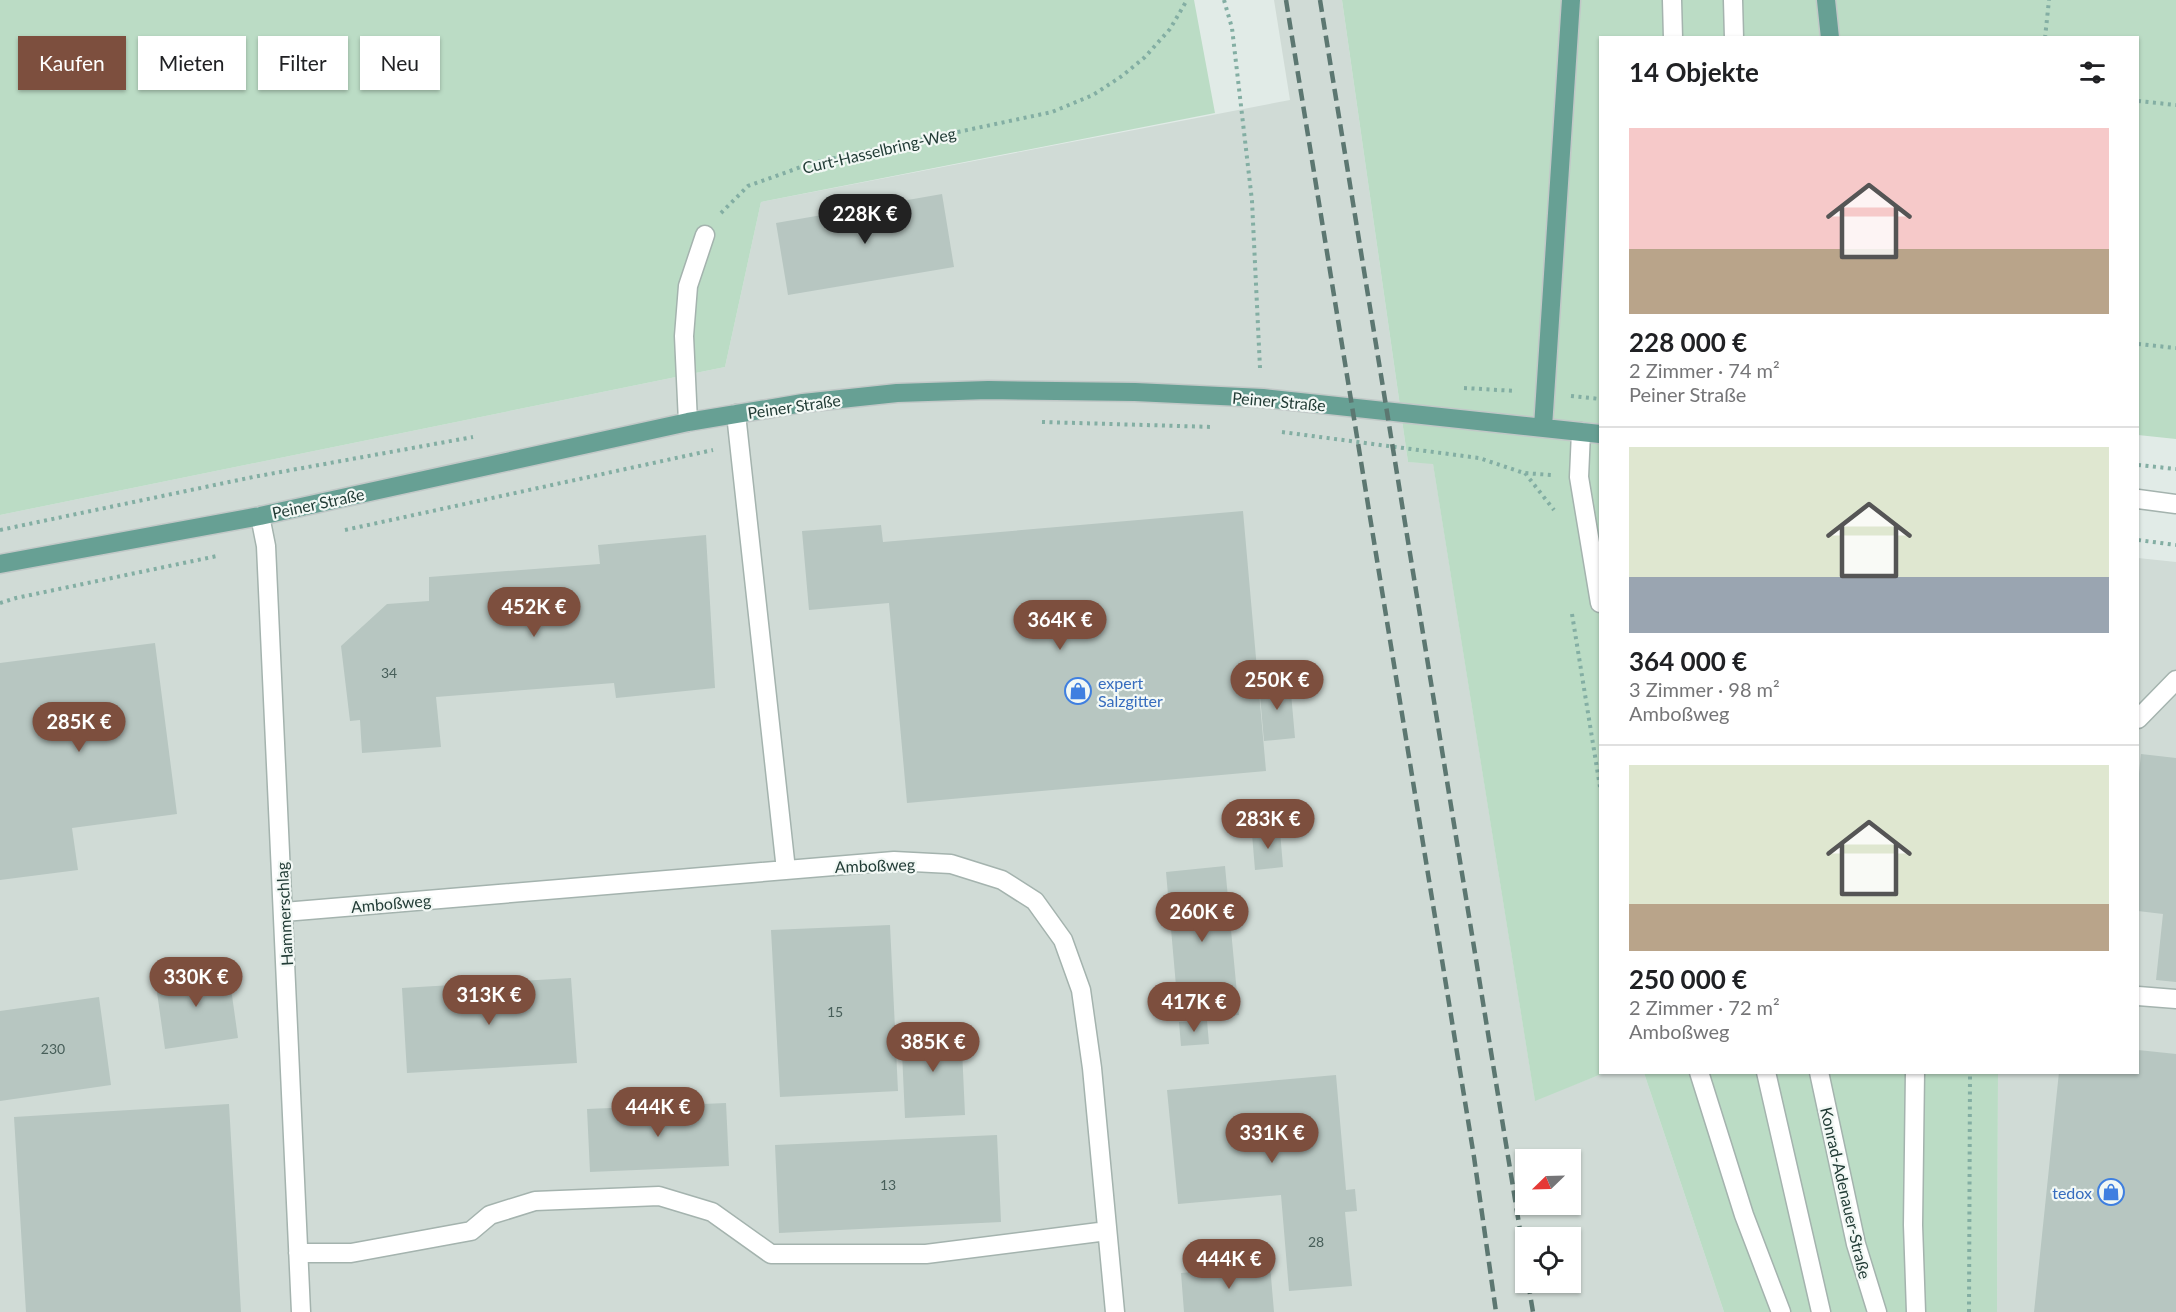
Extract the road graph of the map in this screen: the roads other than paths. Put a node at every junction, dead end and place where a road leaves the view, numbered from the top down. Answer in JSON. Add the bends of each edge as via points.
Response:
{"nodes":[{"id":1,"x":1571,"y":0,"type":"edge"},
{"id":2,"x":1672,"y":0,"type":"edge"},
{"id":3,"x":1733,"y":0,"type":"edge"},
{"id":4,"x":1826,"y":0,"type":"edge"},
{"id":5,"x":1673,"y":36,"type":"edge"},
{"id":6,"x":1734,"y":36,"type":"edge"},
{"id":7,"x":1830,"y":36,"type":"edge"},
{"id":8,"x":705,"y":235,"type":"road end"},
{"id":9,"x":736,"y":414,"type":"junction"},
{"id":10,"x":688,"y":422,"type":"junction"},
{"id":11,"x":1543,"y":428,"type":"junction"},
{"id":12,"x":1581,"y":432,"type":"junction"},
{"id":13,"x":1599,"y":434,"type":"edge"},
{"id":14,"x":2139,"y":499,"type":"edge"},
{"id":15,"x":2176,"y":504,"type":"edge"},
{"id":16,"x":260,"y":516,"type":"junction"},
{"id":17,"x":0,"y":564,"type":"edge"},
{"id":18,"x":1599,"y":597,"type":"edge"},
{"id":19,"x":2176,"y":680,"type":"edge"},
{"id":20,"x":2139,"y":718,"type":"edge"},
{"id":21,"x":786,"y":870,"type":"junction"},
{"id":22,"x":284,"y":912,"type":"junction"},
{"id":23,"x":2139,"y":996,"type":"edge"},
{"id":24,"x":2176,"y":999,"type":"edge"},
{"id":25,"x":1700,"y":1074,"type":"edge"},
{"id":26,"x":1766,"y":1074,"type":"edge"},
{"id":27,"x":1819,"y":1074,"type":"edge"},
{"id":28,"x":1915,"y":1074,"type":"edge"},
{"id":29,"x":1107,"y":1231,"type":"junction"},
{"id":30,"x":298,"y":1253,"type":"junction"},
{"id":31,"x":301,"y":1312,"type":"edge"},
{"id":32,"x":1115,"y":1312,"type":"edge"},
{"id":33,"x":1781,"y":1312,"type":"edge"},
{"id":34,"x":1821,"y":1312,"type":"edge"},
{"id":35,"x":1877,"y":1312,"type":"edge"},
{"id":36,"x":1916,"y":1312,"type":"edge"}],
"edges":[{"from":1,"to":11,"type":"main road"},
{"from":2,"to":5,"type":"street"},
{"from":3,"to":6,"type":"street"},
{"from":4,"to":7,"type":"main road"},
{"from":8,"to":10,"type":"street","via":[[688,286],[684,336]]},
{"from":9,"to":10,"type":"main road","name":"Peiner Straße"},
{"from":9,"to":11,"type":"main road","name":"Peiner Straße","via":[[897,393],[1135,392],[1263,398]]},
{"from":9,"to":21,"type":"street"},
{"from":10,"to":16,"type":"main road","name":"Peiner Straße"},
{"from":11,"to":12,"type":"main road","name":"Peiner Straße"},
{"from":12,"to":13,"type":"main road","name":"Peiner Straße"},
{"from":12,"to":18,"type":"street","via":[[1579,477]]},
{"from":14,"to":15,"type":"street"},
{"from":16,"to":17,"type":"main road","name":"Peiner Straße"},
{"from":16,"to":22,"type":"street","name":"Hammerschlag","via":[[266,546]]},
{"from":19,"to":20,"type":"street"},
{"from":21,"to":22,"type":"street","name":"Amboßweg"},
{"from":21,"to":29,"type":"street","name":"Amboßweg","via":[[894,861],[951,864],[1002,880],[1035,901],[1063,940],[1081,990]]},
{"from":22,"to":30,"type":"street","name":"Hammerschlag"},
{"from":23,"to":24,"type":"street"},
{"from":25,"to":33,"type":"street","via":[[1744,1215]]},
{"from":26,"to":34,"type":"street"},
{"from":27,"to":35,"type":"street","name":"Konrad-Adenauer-Straße","via":[[1856,1244]]},
{"from":28,"to":36,"type":"street"},
{"from":29,"to":30,"type":"street","via":[[926,1254],[771,1254],[712,1212],[659,1196],[535,1202],[490,1215],[471,1231],[351,1253]]},
{"from":29,"to":32,"type":"street","name":"Amboßweg"},
{"from":30,"to":31,"type":"street","name":"Hammerschlag"}]}
